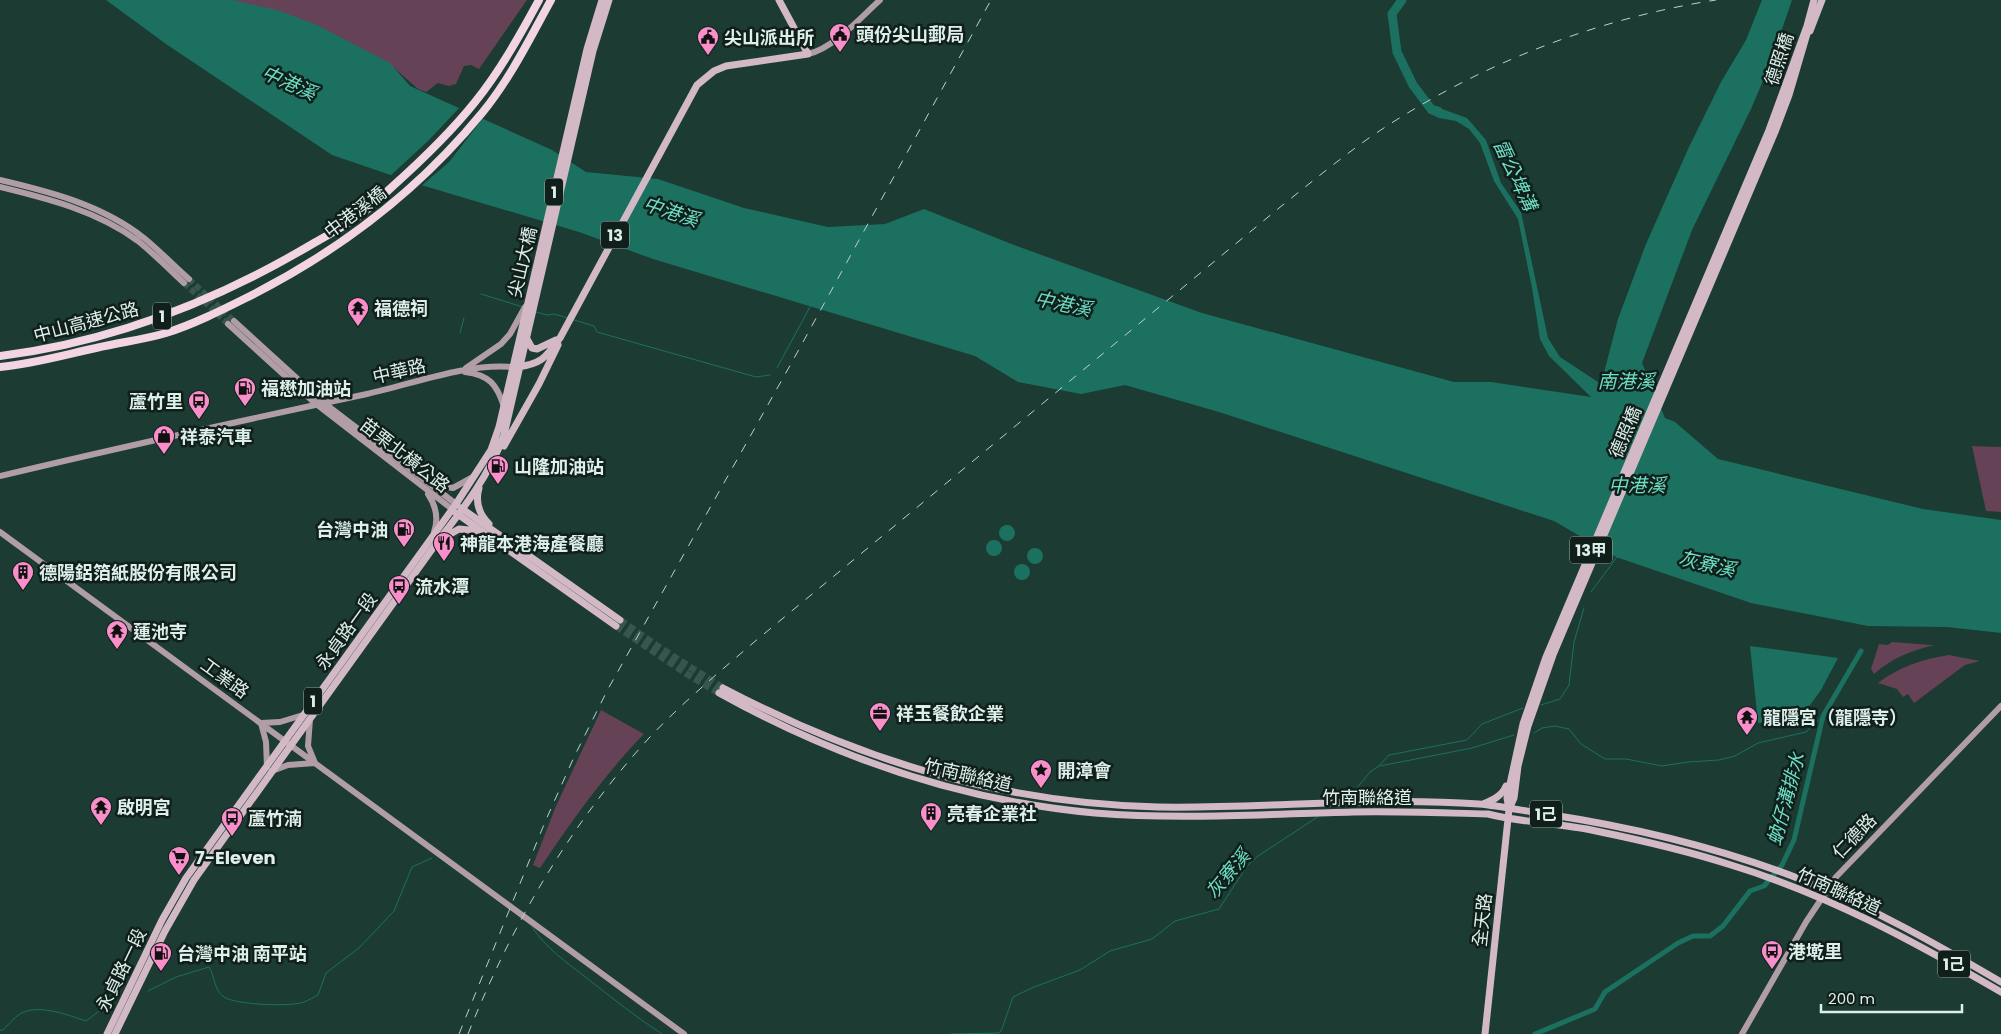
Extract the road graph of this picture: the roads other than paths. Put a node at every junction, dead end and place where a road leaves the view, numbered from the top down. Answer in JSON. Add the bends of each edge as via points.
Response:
{"nodes":[{"id":1,"x":539,"y":0,"type":"edge"},
{"id":2,"x":551,"y":0,"type":"edge"},
{"id":3,"x":602,"y":0,"type":"edge"},
{"id":4,"x":609,"y":0,"type":"edge"},
{"id":5,"x":779,"y":0,"type":"edge"},
{"id":6,"x":880,"y":0,"type":"edge"},
{"id":7,"x":1814,"y":0,"type":"edge"},
{"id":8,"x":1822,"y":0,"type":"edge"},
{"id":9,"x":1806,"y":33,"type":"junction"},
{"id":10,"x":590,"y":48,"type":"junction"},
{"id":11,"x":808,"y":54,"type":"junction"},
{"id":12,"x":0,"y":180,"type":"edge"},
{"id":13,"x":0,"y":187,"type":"edge"},
{"id":14,"x":35,"y":192,"type":"junction"},
{"id":15,"x":312,"y":244,"type":"joint"},
{"id":16,"x":187,"y":281,"type":"tunnel mouth"},
{"id":17,"x":528,"y":302,"type":"junction"},
{"id":18,"x":523,"y":337,"type":"junction"},
{"id":19,"x":560,"y":338,"type":"junction"},
{"id":20,"x":99,"y":347,"type":"joint"},
{"id":21,"x":0,"y":356,"type":"edge"},
{"id":22,"x":0,"y":367,"type":"edge"},
{"id":23,"x":516,"y":367,"type":"junction"},
{"id":24,"x":461,"y":372,"type":"junction"},
{"id":25,"x":324,"y":403,"type":"junction"},
{"id":26,"x":316,"y":404,"type":"junction"},
{"id":27,"x":504,"y":407,"type":"junction"},
{"id":28,"x":496,"y":457,"type":"junction"},
{"id":29,"x":0,"y":476,"type":"edge"},
{"id":30,"x":474,"y":476,"type":"junction"},
{"id":31,"x":481,"y":482,"type":"junction"},
{"id":32,"x":427,"y":486,"type":"junction"},
{"id":33,"x":454,"y":507,"type":"junction"},
{"id":34,"x":461,"y":512,"type":"junction"},
{"id":35,"x":482,"y":531,"type":"junction"},
{"id":36,"x":0,"y":532,"type":"edge"},
{"id":37,"x":500,"y":535,"type":"junction"},
{"id":38,"x":435,"y":539,"type":"junction"},
{"id":39,"x":721,"y":691,"type":"tunnel mouth"},
{"id":40,"x":2001,"y":706,"type":"edge"},
{"id":41,"x":307,"y":717,"type":"junction"},
{"id":42,"x":261,"y":723,"type":"junction"},
{"id":43,"x":288,"y":744,"type":"junction"},
{"id":44,"x":315,"y":763,"type":"junction"},
{"id":45,"x":1516,"y":766,"type":"junction"},
{"id":46,"x":269,"y":769,"type":"junction"},
{"id":47,"x":1483,"y":804,"type":"junction"},
{"id":48,"x":1299,"y":809,"type":"junction"},
{"id":49,"x":1509,"y":809,"type":"junction"},
{"id":50,"x":1508,"y":819,"type":"junction"},
{"id":51,"x":2001,"y":982,"type":"edge"},
{"id":52,"x":2001,"y":992,"type":"edge"},
{"id":53,"x":106,"y":1034,"type":"edge"},
{"id":54,"x":115,"y":1034,"type":"edge"},
{"id":55,"x":684,"y":1034,"type":"edge"},
{"id":56,"x":1485,"y":1034,"type":"edge"},
{"id":57,"x":1742,"y":1034,"type":"edge"}],
"edges":[{"from":1,"to":15,"type":"highway","name":"中港溪橋","number":"1","via":[[505,61],[475,102],[409,172],[356,218]]},
{"from":2,"to":20,"type":"highway","name":"中港溪橋","via":[[513,69],[484,111],[455,145],[390,207],[324,254],[272,285],[211,315],[168,332]]},
{"from":3,"to":10,"type":"main road","number":"1"},
{"from":4,"to":10,"type":"main road","number":"1"},
{"from":5,"to":11,"type":"main road"},
{"from":6,"to":11,"type":"street","via":[[832,43]]},
{"from":7,"to":9,"type":"main road","name":"德照橋","number":"13甲"},
{"from":8,"to":9,"type":"main road"},
{"from":9,"to":45,"type":"main road","name":"德照橋","number":"13甲","via":[[1775,132],[1553,655]]},
{"from":10,"to":17,"type":"main road","name":"尖山大橋","number":"1"},
{"from":10,"to":18,"type":"main road","name":"尖山大橋","number":"1"},
{"from":11,"to":19,"type":"main road","number":"13","via":[[726,66],[697,85]]},
{"from":12,"to":14,"type":"street"},
{"from":13,"to":14,"type":"street"},
{"from":14,"to":16,"type":"street","via":[[75,200],[111,216],[144,238]]},
{"from":15,"to":21,"type":"highway","name":"中山高速公路","number":"1","via":[[240,283],[134,326],[68,344]]},
{"from":17,"to":18,"type":"main road","name":"尖山大橋","number":"1"},
{"from":17,"to":24,"type":"street","via":[[501,344]]},
{"from":18,"to":19,"type":"main road","via":[[537,350]]},
{"from":18,"to":23,"type":"main road","name":"永貞路一段","number":"1"},
{"from":19,"to":23,"type":"main road","name":"中華路","number":"13","via":[[540,362]]},
{"from":19,"to":28,"type":"main road","number":"13","via":[[539,384]]},
{"from":20,"to":22,"type":"highway","name":"中山高速公路"},
{"from":23,"to":24,"type":"street","name":"中華路","via":[[481,366]]},
{"from":23,"to":27,"type":"main road","name":"永貞路一段","number":"1"},
{"from":23,"to":28,"type":"main road","name":"永貞路一段","number":"1","via":[[504,435]]},
{"from":24,"to":25,"type":"street","name":"中華路"},
{"from":24,"to":27,"type":"street","via":[[475,373],[492,382]]},
{"from":25,"to":26,"type":"street","name":"中華路"},
{"from":25,"to":26,"type":"street","name":"苗栗北橫公路","via":[[231,323]]},
{"from":25,"to":32,"type":"street","name":"苗栗北橫公路"},
{"from":26,"to":29,"type":"street","name":"中華路"},
{"from":26,"to":32,"type":"street","name":"苗栗北橫公路"},
{"from":27,"to":30,"type":"main road","name":"永貞路一段","number":"1","via":[[494,445]]},
{"from":28,"to":31,"type":"main road","name":"永貞路一段","number":"1"},
{"from":30,"to":32,"type":"street","via":[[454,488]]},
{"from":30,"to":33,"type":"main road","name":"永貞路一段","number":"1"},
{"from":31,"to":34,"type":"main road","name":"永貞路一段","number":"1"},
{"from":31,"to":37,"type":"main road","via":[[477,493],[478,508]]},
{"from":32,"to":33,"type":"street","name":"苗栗北橫公路"},
{"from":32,"to":38,"type":"street","via":[[437,516]]},
{"from":33,"to":34,"type":"main road"},
{"from":33,"to":38,"type":"main road","name":"永貞路一段","number":"1"},
{"from":34,"to":35,"type":"main road"},
{"from":34,"to":37,"type":"main road"},
{"from":34,"to":38,"type":"main road","name":"永貞路一段","number":"1"},
{"from":35,"to":37,"type":"main road","via":[[618,623]]},
{"from":35,"to":38,"type":"main road","via":[[459,529]]},
{"from":36,"to":42,"type":"street","name":"工業路"},
{"from":38,"to":41,"type":"main road","name":"永貞路一段","number":"1"},
{"from":39,"to":48,"type":"main road","name":"竹南聯絡道","number":"1己","via":[[778,724],[850,756],[924,781],[1015,802],[1122,814],[1191,815]]},
{"from":40,"to":57,"type":"street","name":"仁德路","via":[[1836,877],[1806,922]]},
{"from":41,"to":42,"type":"street"},
{"from":41,"to":43,"type":"main road","name":"永貞路一段","number":"1"},
{"from":41,"to":44,"type":"street","via":[[308,746]]},
{"from":42,"to":43,"type":"street","name":"工業路"},
{"from":42,"to":46,"type":"street"},
{"from":43,"to":44,"type":"street","name":"工業路"},
{"from":43,"to":46,"type":"main road","name":"永貞路一段","number":"1"},
{"from":44,"to":46,"type":"street"},
{"from":44,"to":55,"type":"street","name":"工業路"},
{"from":45,"to":47,"type":"main road","via":[[1504,792]]},
{"from":45,"to":49,"type":"main road","number":"13甲","via":[[1514,798]]},
{"from":46,"to":53,"type":"main road","name":"永貞路一段","number":"1","via":[[182,885]]},
{"from":46,"to":54,"type":"main road","name":"永貞路一段","number":"1","via":[[188,890]]},
{"from":47,"to":48,"type":"main road","name":"竹南聯絡道","number":"1己","via":[[1356,802]]},
{"from":47,"to":49,"type":"main road","name":"竹南聯絡道","number":"1己"},
{"from":48,"to":50,"type":"main road","name":"竹南聯絡道","number":"1己","via":[[1488,814]]},
{"from":49,"to":50,"type":"main road","name":"全天路","number":"13甲"},
{"from":49,"to":51,"type":"main road","name":"竹南聯絡道","number":"1己","via":[[1600,823],[1733,856],[1805,881],[1910,931]]},
{"from":50,"to":52,"type":"main road","name":"竹南聯絡道","number":"1己","via":[[1596,830],[1731,864],[1792,885],[1906,938]]},
{"from":50,"to":56,"type":"main road","name":"全天路","number":"13甲"}]}
